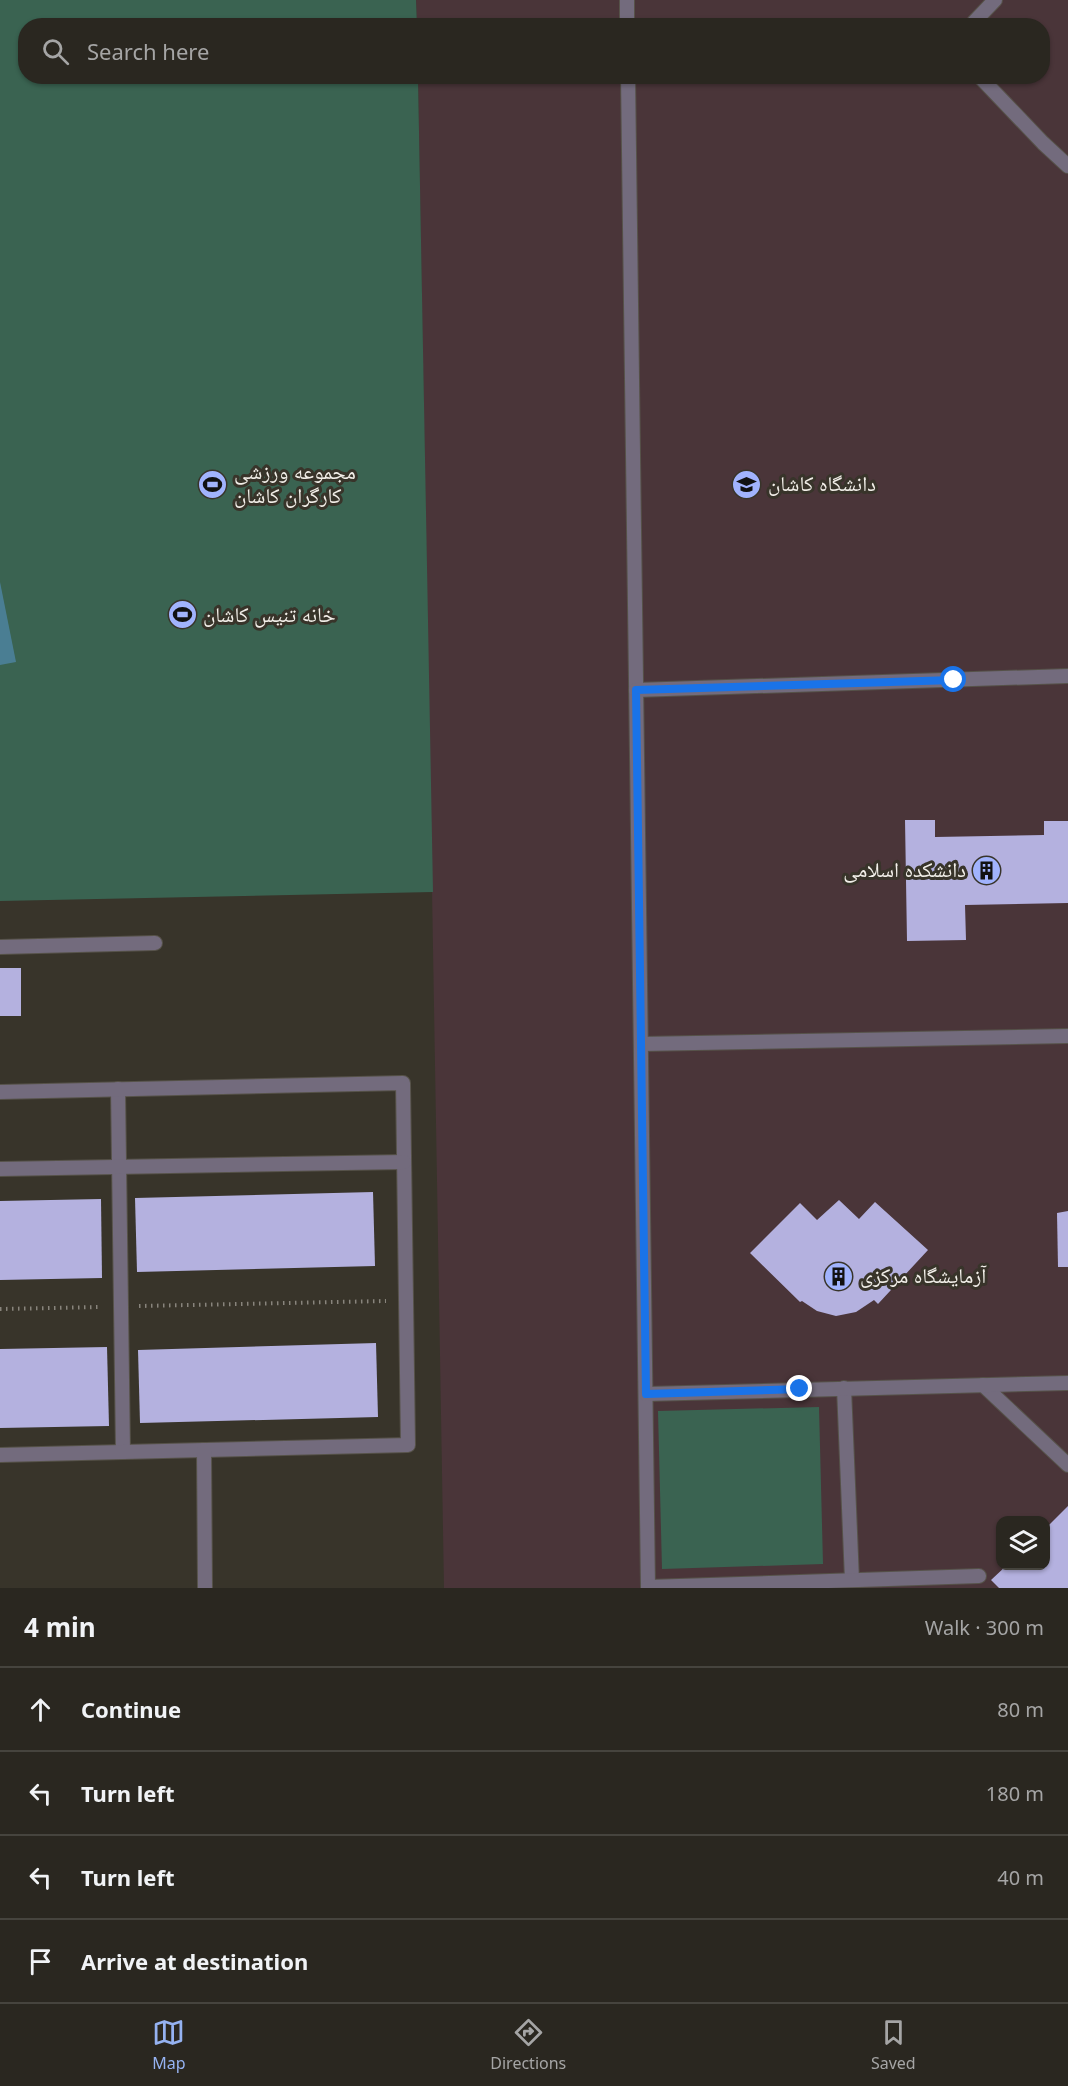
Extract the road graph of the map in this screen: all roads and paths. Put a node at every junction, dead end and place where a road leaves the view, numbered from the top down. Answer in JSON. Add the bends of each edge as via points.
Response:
{"nodes":[{"id":1,"x":627,"y":0,"type":"edge"},
{"id":2,"x":995,"y":0,"type":"edge"},
{"id":3,"x":627,"y":18,"type":"edge"},
{"id":4,"x":977,"y":18,"type":"edge"},
{"id":5,"x":628,"y":84,"type":"edge"},
{"id":6,"x":987,"y":84,"type":"edge"},
{"id":7,"x":1068,"y":166,"type":"edge"},
{"id":8,"x":1068,"y":676,"type":"edge"},
{"id":9,"x":636,"y":690,"type":"junction"},
{"id":10,"x":155,"y":943,"type":"dead end"},
{"id":11,"x":0,"y":947,"type":"edge"},
{"id":12,"x":1068,"y":1036,"type":"edge"},
{"id":13,"x":641,"y":1044,"type":"junction"},
{"id":14,"x":118,"y":1089,"type":"junction"},
{"id":15,"x":0,"y":1092,"type":"edge"},
{"id":16,"x":404,"y":1162,"type":"junction"},
{"id":17,"x":119,"y":1167,"type":"junction"},
{"id":18,"x":0,"y":1169,"type":"edge"},
{"id":19,"x":406,"y":1300,"type":"junction"},
{"id":20,"x":121,"y":1307,"type":"junction"},
{"id":21,"x":0,"y":1309,"type":"edge"},
{"id":22,"x":1068,"y":1383,"type":"edge"},
{"id":23,"x":983,"y":1385,"type":"junction"},
{"id":24,"x":844,"y":1388,"type":"junction"},
{"id":25,"x":646,"y":1394,"type":"junction"},
{"id":26,"x":204,"y":1450,"type":"junction"},
{"id":27,"x":123,"y":1452,"type":"junction"},
{"id":28,"x":0,"y":1455,"type":"edge"},
{"id":29,"x":1068,"y":1465,"type":"edge"},
{"id":30,"x":979,"y":1576,"type":"dead end"},
{"id":31,"x":852,"y":1580,"type":"junction"},
{"id":32,"x":205,"y":1588,"type":"edge"},
{"id":33,"x":648,"y":1588,"type":"edge"}],
"edges":[{"from":1,"to":3,"type":"lane"},
{"from":2,"to":4,"type":"lane"},
{"from":5,"to":9,"type":"lane"},
{"from":6,"to":7,"type":"lane"},
{"from":8,"to":9,"type":"lane"},
{"from":9,"to":13,"type":"lane"},
{"from":10,"to":11,"type":"lane"},
{"from":12,"to":13,"type":"lane"},
{"from":13,"to":25,"type":"lane"},
{"from":14,"to":15,"type":"lane"},
{"from":14,"to":16,"type":"lane","via":[[404,1083]]},
{"from":14,"to":17,"type":"lane"},
{"from":16,"to":17,"type":"lane"},
{"from":16,"to":19,"type":"lane"},
{"from":17,"to":18,"type":"lane"},
{"from":17,"to":20,"type":"lane"},
{"from":19,"to":20,"type":"path"},
{"from":19,"to":26,"type":"lane","via":[[408,1445]]},
{"from":20,"to":21,"type":"path"},
{"from":20,"to":27,"type":"lane"},
{"from":22,"to":23,"type":"lane"},
{"from":23,"to":24,"type":"lane"},
{"from":23,"to":29,"type":"lane"},
{"from":24,"to":25,"type":"lane"},
{"from":24,"to":31,"type":"lane"},
{"from":25,"to":33,"type":"lane"},
{"from":26,"to":27,"type":"lane"},
{"from":26,"to":32,"type":"lane"},
{"from":27,"to":28,"type":"lane"},
{"from":30,"to":31,"type":"lane"},
{"from":31,"to":33,"type":"lane"}]}
